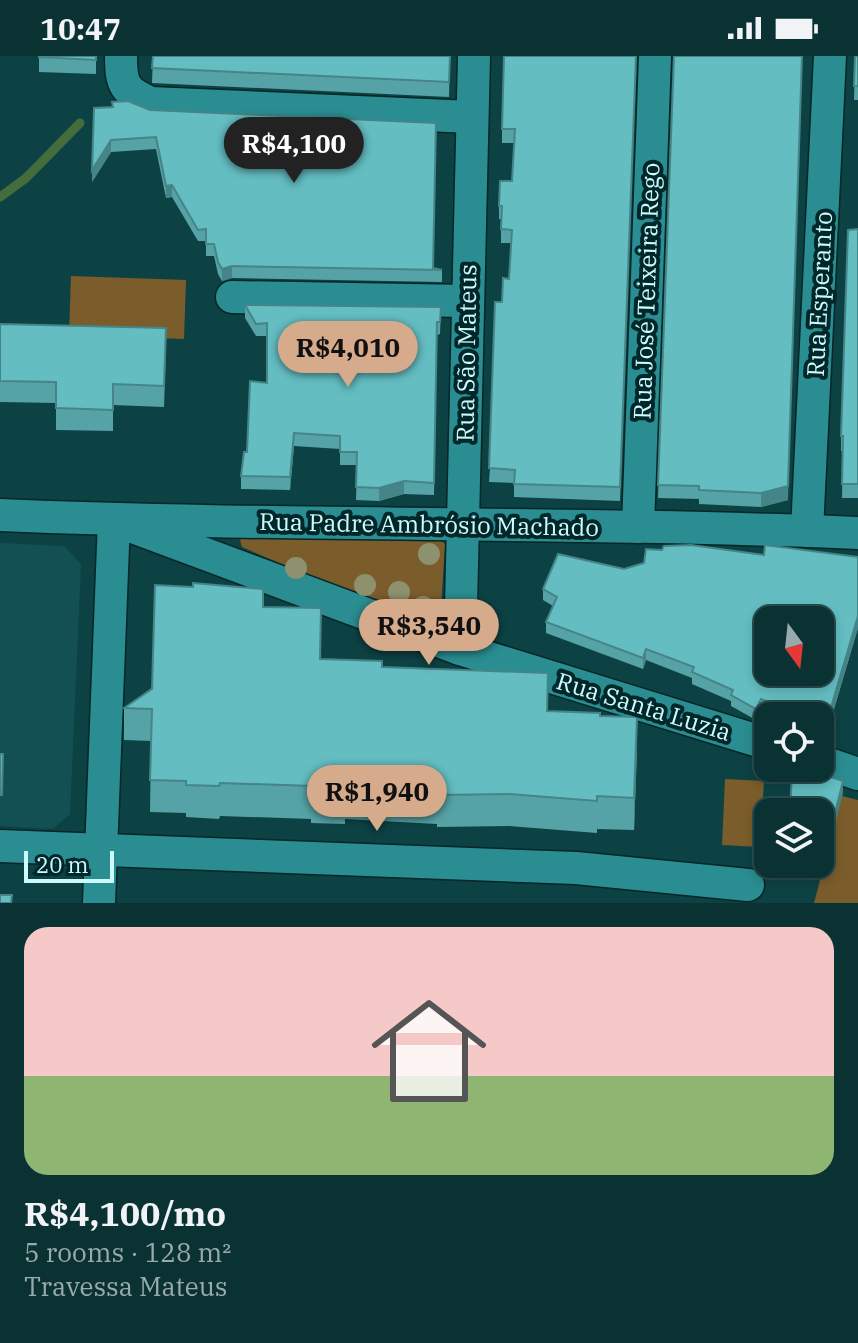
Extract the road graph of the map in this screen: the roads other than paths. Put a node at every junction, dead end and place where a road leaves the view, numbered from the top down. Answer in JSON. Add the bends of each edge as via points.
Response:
{"nodes":[{"id":1,"x":121,"y":56,"type":"edge"},
{"id":2,"x":474,"y":56,"type":"edge"},
{"id":3,"x":655,"y":56,"type":"edge"},
{"id":4,"x":830,"y":56,"type":"edge"},
{"id":5,"x":472,"y":117,"type":"junction"},
{"id":6,"x":232,"y":297,"type":"dead end"},
{"id":7,"x":467,"y":301,"type":"junction"},
{"id":8,"x":0,"y":515,"type":"edge"},
{"id":9,"x":114,"y":520,"type":"junction"},
{"id":10,"x":462,"y":526,"type":"junction"},
{"id":11,"x":638,"y":527,"type":"junction"},
{"id":12,"x":807,"y":531,"type":"junction"},
{"id":13,"x":858,"y":533,"type":"edge"},
{"id":14,"x":460,"y":649,"type":"junction"},
{"id":15,"x":754,"y":740,"type":"edge"},
{"id":16,"x":834,"y":766,"type":"edge"},
{"id":17,"x":858,"y":774,"type":"edge"},
{"id":18,"x":0,"y":846,"type":"edge"},
{"id":19,"x":101,"y":851,"type":"junction"},
{"id":20,"x":748,"y":885,"type":"dead end"},
{"id":21,"x":99,"y":903,"type":"edge"}],
"edges":[{"from":1,"to":5,"type":"street","via":[[122,81],[131,94],[151,103]]},
{"from":2,"to":5,"type":"street","name":"Rua São Mateus"},
{"from":3,"to":11,"type":"street","name":"Rua José Teixeira Rego"},
{"from":4,"to":12,"type":"street","name":"Rua Esperanto"},
{"from":5,"to":7,"type":"street","name":"Rua São Mateus"},
{"from":6,"to":7,"type":"street"},
{"from":7,"to":10,"type":"street","name":"Rua São Mateus"},
{"from":8,"to":9,"type":"street","name":"Rua Padre Ambrósio Machado"},
{"from":9,"to":10,"type":"street","name":"Rua Padre Ambrósio Machado"},
{"from":9,"to":14,"type":"street","name":"Rua Santa Luzia"},
{"from":9,"to":19,"type":"street"},
{"from":10,"to":11,"type":"street","name":"Rua Padre Ambrósio Machado"},
{"from":10,"to":14,"type":"street","name":"Rua São Mateus"},
{"from":11,"to":12,"type":"street","name":"Rua Padre Ambrósio Machado"},
{"from":12,"to":13,"type":"street","name":"Rua Padre Ambrósio Machado"},
{"from":14,"to":15,"type":"street","name":"Rua Santa Luzia"},
{"from":16,"to":17,"type":"street"},
{"from":18,"to":19,"type":"street"},
{"from":19,"to":20,"type":"street","via":[[576,868]]},
{"from":19,"to":21,"type":"street"}]}
